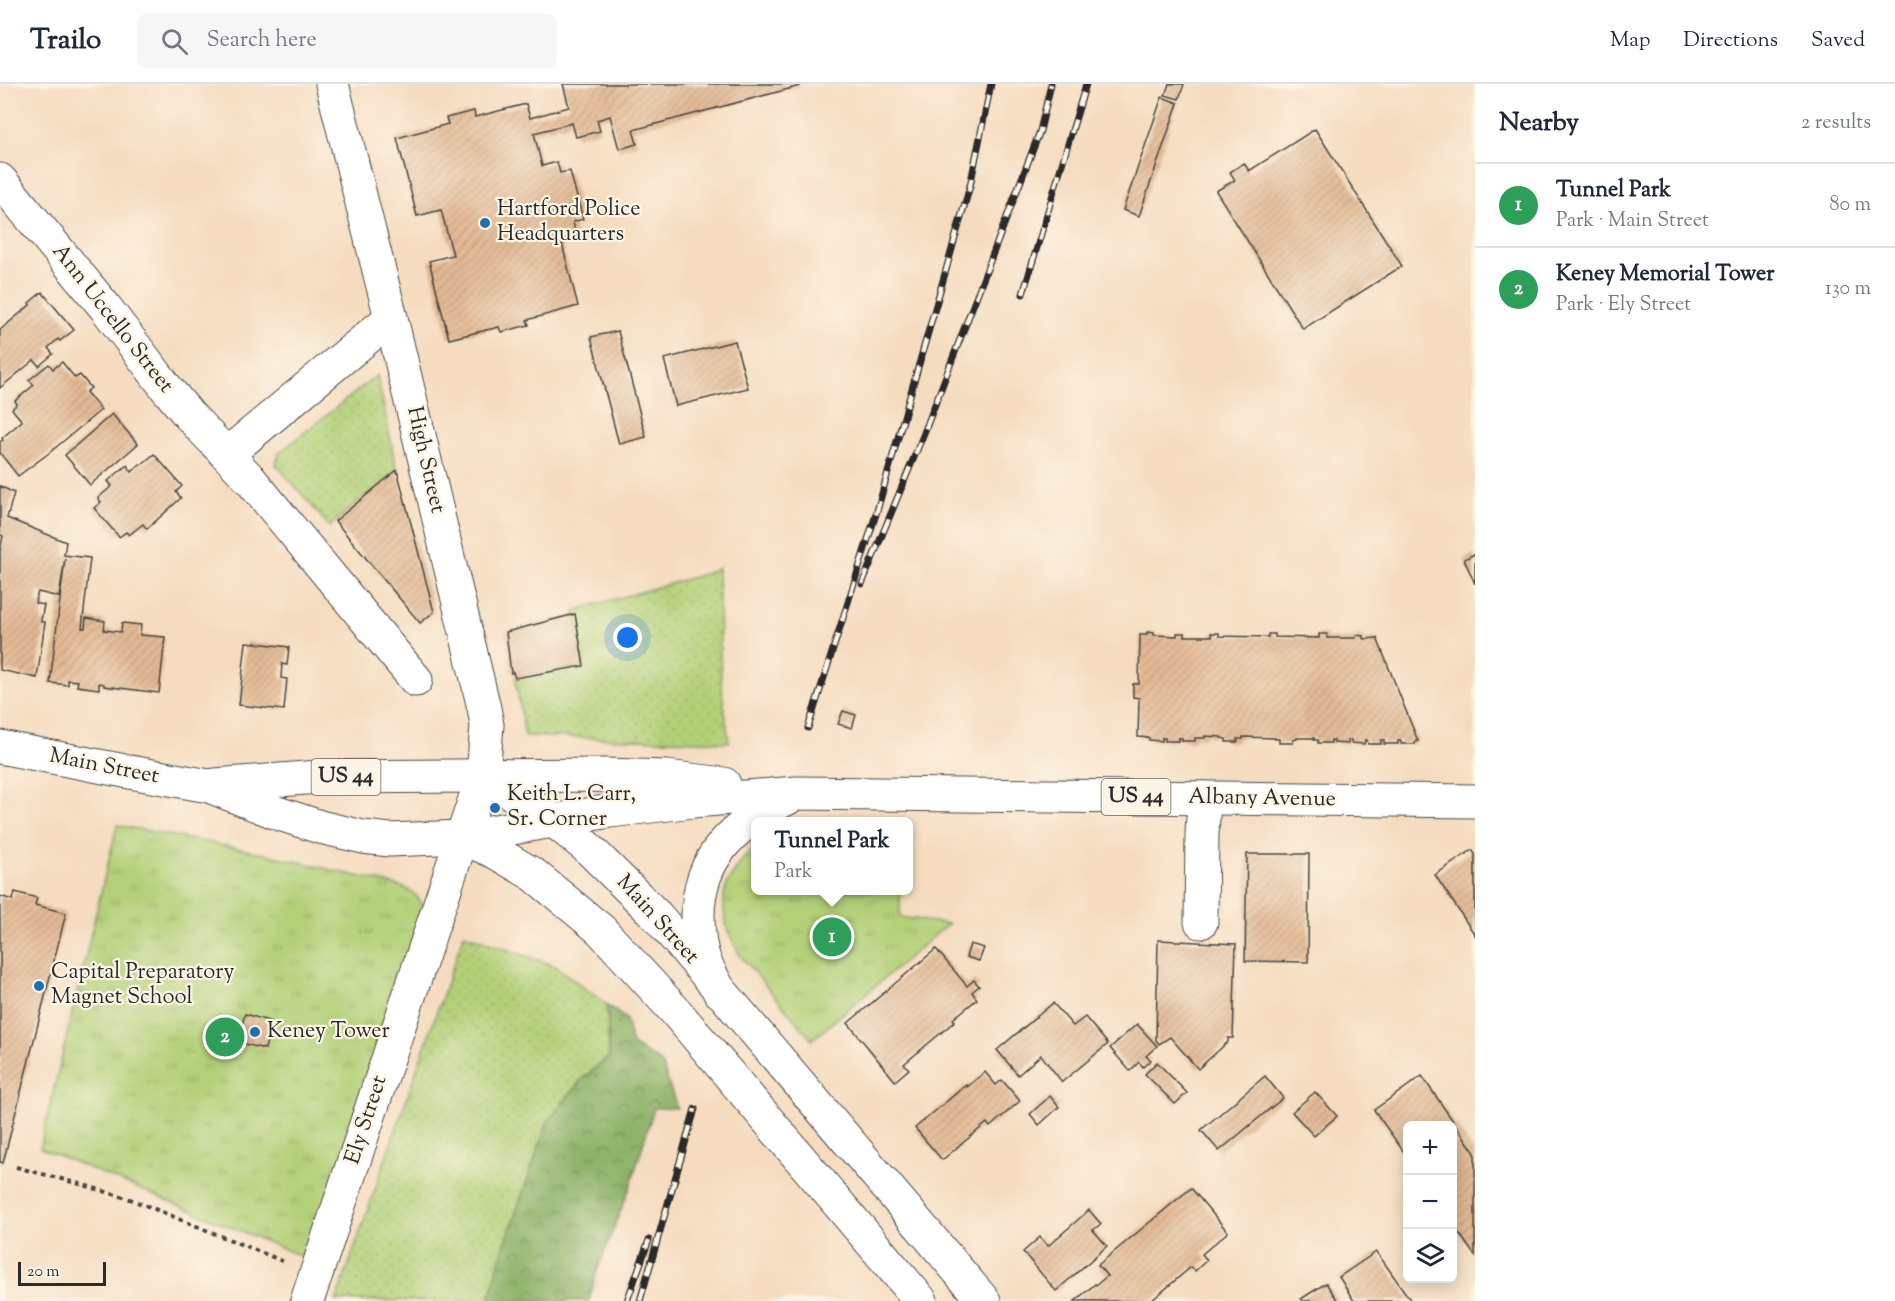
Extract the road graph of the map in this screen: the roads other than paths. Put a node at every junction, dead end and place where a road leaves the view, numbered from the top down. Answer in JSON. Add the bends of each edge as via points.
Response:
{"nodes":[{"id":1,"x":332,"y":84,"type":"edge"},
{"id":2,"x":0,"y":180,"type":"edge"},
{"id":3,"x":391,"y":318,"type":"junction"},
{"id":4,"x":227,"y":454,"type":"junction"},
{"id":5,"x":416,"y":680,"type":"dead end"},
{"id":6,"x":0,"y":747,"type":"edge"},
{"id":7,"x":483,"y":775,"type":"junction"},
{"id":8,"x":209,"y":786,"type":"junction"},
{"id":9,"x":797,"y":793,"type":"junction"},
{"id":10,"x":1204,"y":798,"type":"junction"},
{"id":11,"x":1475,"y":801,"type":"edge"},
{"id":12,"x":754,"y":817,"type":"edge"},
{"id":13,"x":751,"y":819,"type":"edge"},
{"id":14,"x":554,"y":820,"type":"junction"},
{"id":15,"x":461,"y":837,"type":"junction"},
{"id":16,"x":1201,"y":922,"type":"dead end"},
{"id":17,"x":719,"y":991,"type":"junction"},
{"id":18,"x":307,"y":1301,"type":"edge"},
{"id":19,"x":921,"y":1301,"type":"edge"},
{"id":20,"x":984,"y":1301,"type":"edge"}],
"edges":[{"from":1,"to":3,"type":"main road","name":"High Street"},
{"from":2,"to":4,"type":"main road","name":"Ann Uccello Street","via":[[189,416]]},
{"from":3,"to":4,"type":"main road"},
{"from":3,"to":7,"type":"main road","name":"High Street","via":[[484,708],[487,724]]},
{"from":4,"to":5,"type":"main road","name":"Ann Uccello Street"},
{"from":6,"to":8,"type":"main road","name":"Main Street","number":"US 44"},
{"from":7,"to":8,"type":"main road","name":"Main Street","number":"US 44","via":[[319,777]]},
{"from":7,"to":9,"type":"main road","name":"Albany Avenue","number":"US 44","via":[[666,777]]},
{"from":7,"to":14,"type":"main road","name":"Main Street"},
{"from":7,"to":15,"type":"main road","name":"High Street"},
{"from":8,"to":15,"type":"main road","name":"Main Street","number":"US 44","via":[[320,827],[363,837]]},
{"from":9,"to":10,"type":"main road","name":"Albany Avenue","number":"US 44"},
{"from":9,"to":12,"type":"main road"},
{"from":9,"to":14,"type":"main road","name":"Albany Avenue","number":"US 44","via":[[693,801]]},
{"from":10,"to":11,"type":"main road","name":"Albany Avenue","number":"US 44"},
{"from":10,"to":16,"type":"main road"},
{"from":13,"to":17,"type":"main road","via":[[722,845],[708,865],[700,888],[698,934]]},
{"from":14,"to":15,"type":"main road","name":"Albany Avenue","number":"US 44"},
{"from":14,"to":17,"type":"main road","name":"Main Street","via":[[657,916]]},
{"from":15,"to":18,"type":"main road","name":"Ely Street"},
{"from":15,"to":19,"type":"main road","name":"Main Street","via":[[534,875],[602,930]]},
{"from":17,"to":20,"type":"main road","name":"Main Street"}]}
